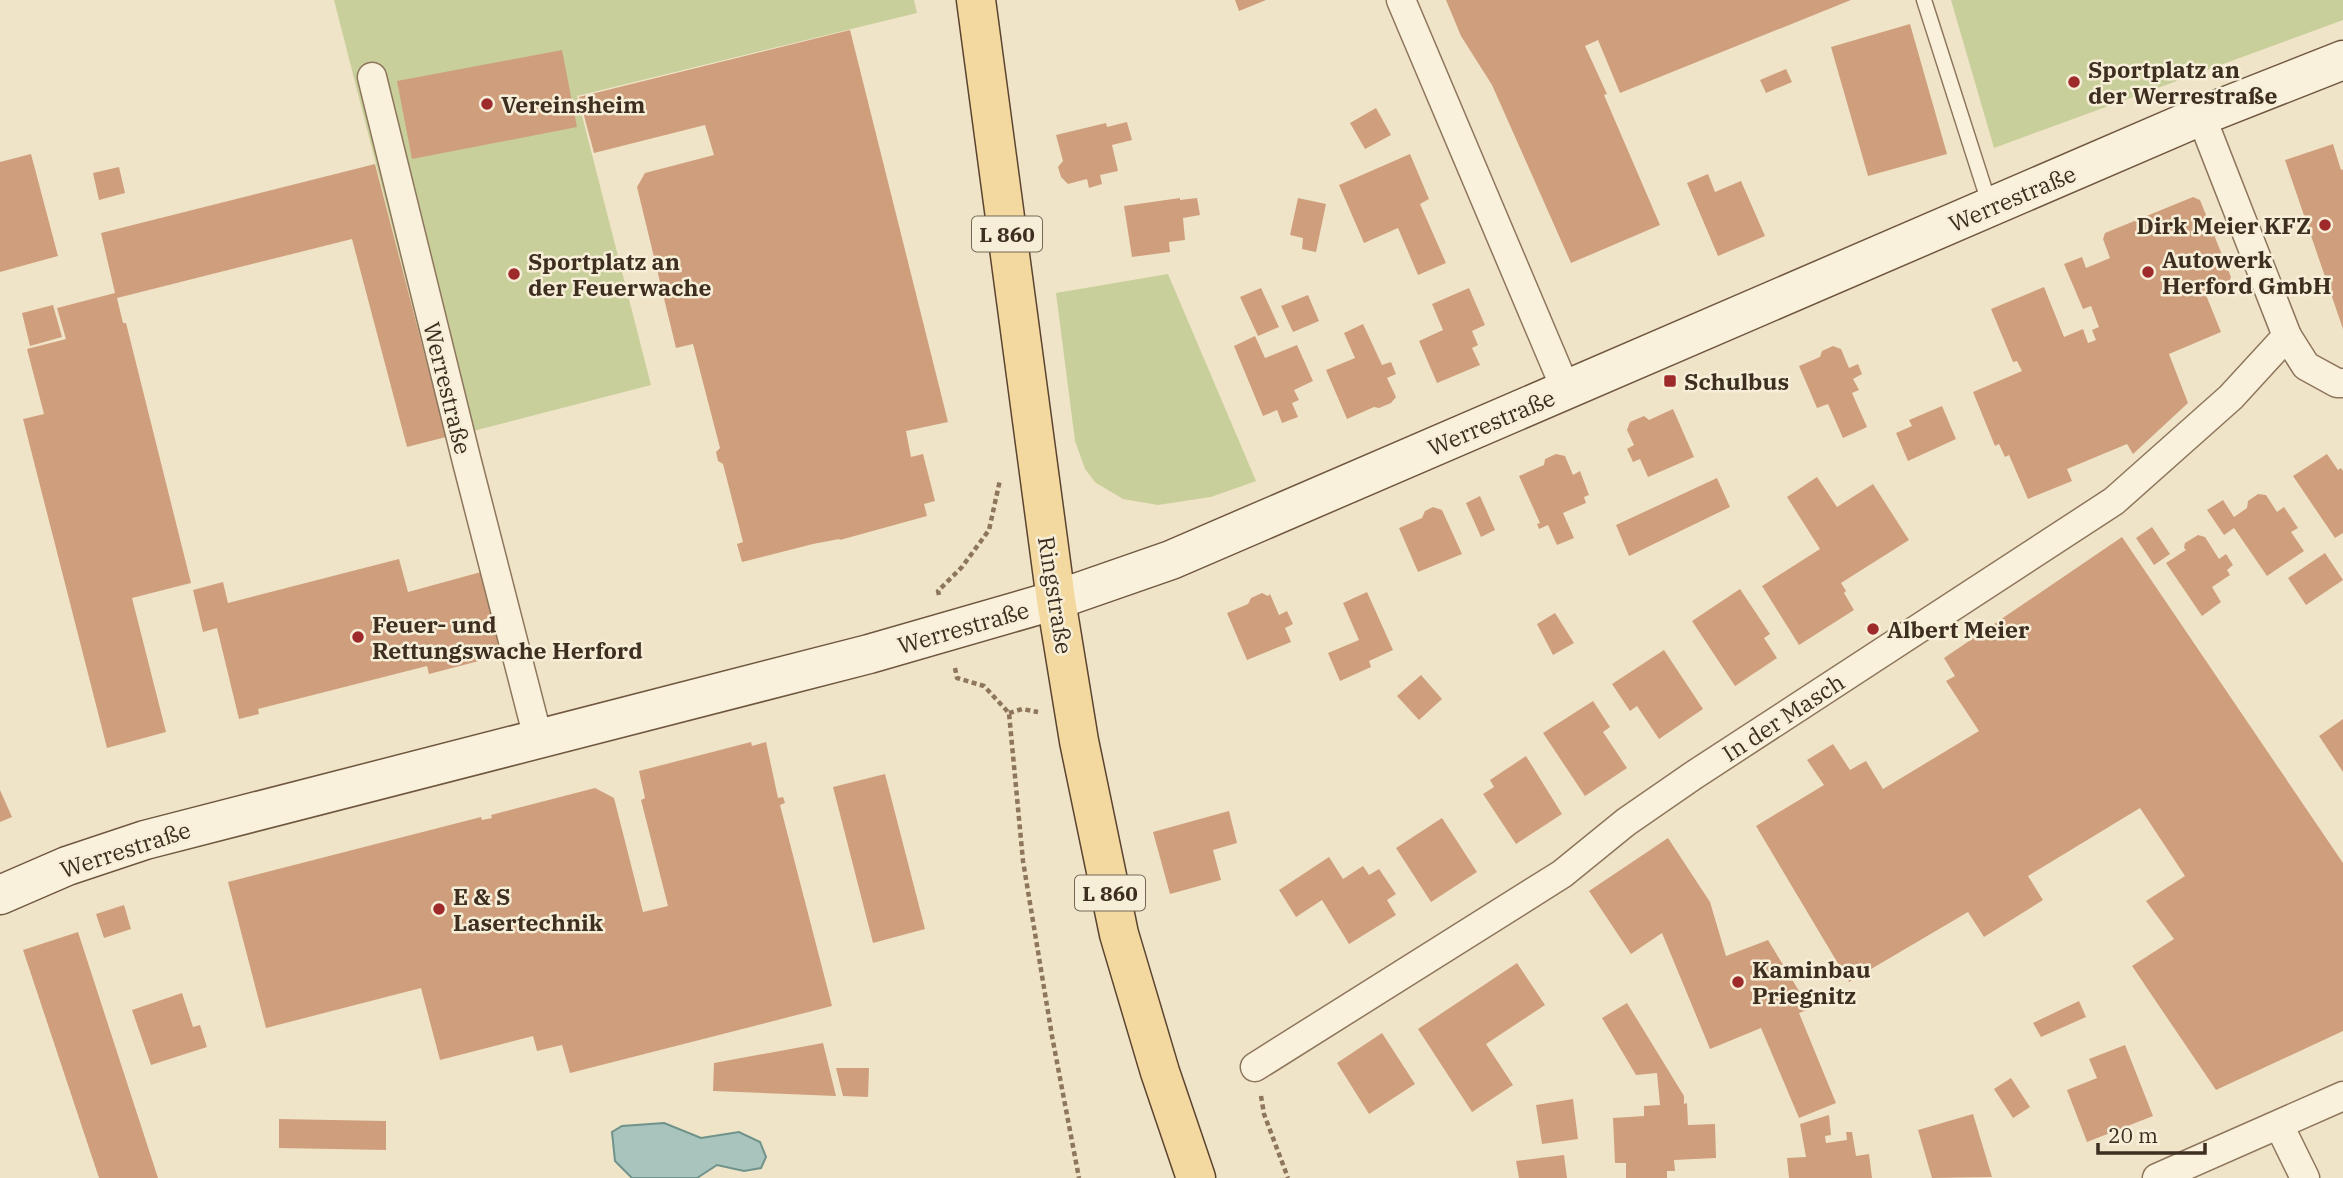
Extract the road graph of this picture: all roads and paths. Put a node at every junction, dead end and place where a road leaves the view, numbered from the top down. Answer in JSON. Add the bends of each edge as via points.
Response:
{"nodes":[{"id":1,"x":976,"y":0,"type":"edge"},
{"id":2,"x":1401,"y":0,"type":"edge"},
{"id":3,"x":1924,"y":0,"type":"edge"},
{"id":4,"x":2343,"y":60,"type":"edge"},
{"id":5,"x":372,"y":77,"type":"dead end"},
{"id":6,"x":2202,"y":116,"type":"junction"},
{"id":7,"x":1991,"y":207,"type":"junction"},
{"id":8,"x":2287,"y":337,"type":"junction"},
{"id":9,"x":2343,"y":383,"type":"edge"},
{"id":10,"x":1566,"y":390,"type":"junction"},
{"id":11,"x":1038,"y":468,"type":"junction"},
{"id":12,"x":1056,"y":600,"type":"junction"},
{"id":13,"x":948,"y":632,"type":"junction"},
{"id":14,"x":1038,"y":712,"type":"dead end"},
{"id":15,"x":1009,"y":713,"type":"junction"},
{"id":16,"x":538,"y":738,"type":"junction"},
{"id":17,"x":0,"y":895,"type":"edge"},
{"id":18,"x":1255,"y":1067,"type":"joint"},
{"id":19,"x":2343,"y":1096,"type":"edge"},
{"id":20,"x":2279,"y":1125,"type":"junction"},
{"id":21,"x":1079,"y":1178,"type":"edge"},
{"id":22,"x":1196,"y":1178,"type":"edge"},
{"id":23,"x":1288,"y":1178,"type":"edge"},
{"id":24,"x":2157,"y":1178,"type":"edge"},
{"id":25,"x":2305,"y":1178,"type":"edge"}],
"edges":[{"from":1,"to":11,"type":"main road","name":"Ringstraße","number":"L 860"},
{"from":2,"to":10,"type":"street","name":"Werrestraße"},
{"from":3,"to":7,"type":"lane"},
{"from":4,"to":6,"type":"main road","name":"Werrestraße"},
{"from":5,"to":16,"type":"street","name":"Werrestraße"},
{"from":6,"to":7,"type":"main road","name":"Werrestraße"},
{"from":6,"to":8,"type":"street"},
{"from":7,"to":10,"type":"main road","name":"Werrestraße"},
{"from":8,"to":9,"type":"street","via":[[2306,366]]},
{"from":8,"to":18,"type":"street","name":"In der Masch","via":[[2231,397],[2114,501],[1693,775],[1562,873]]},
{"from":10,"to":12,"type":"main road","name":"Werrestraße","via":[[1171,560]]},
{"from":11,"to":12,"type":"main road","name":"Ringstraße","number":"L 860"},
{"from":11,"to":13,"type":"path","via":[[1002,472],[989,530],[938,591]]},
{"from":12,"to":13,"type":"main road","name":"Werrestraße"},
{"from":12,"to":22,"type":"main road","name":"Ringstraße","number":"L 860","via":[[1079,741],[1119,934]]},
{"from":13,"to":15,"type":"path","via":[[957,678],[984,686]]},
{"from":13,"to":16,"type":"main road","name":"Werrestraße"},
{"from":14,"to":15,"type":"path","via":[[1022,709]]},
{"from":15,"to":21,"type":"path","via":[[1023,861]]},
{"from":16,"to":17,"type":"main road","name":"Werrestraße","via":[[145,840]]},
{"from":18,"to":23,"type":"path","via":[[1264,1114]]},
{"from":19,"to":20,"type":"street"},
{"from":20,"to":24,"type":"street"},
{"from":20,"to":25,"type":"street"}]}
